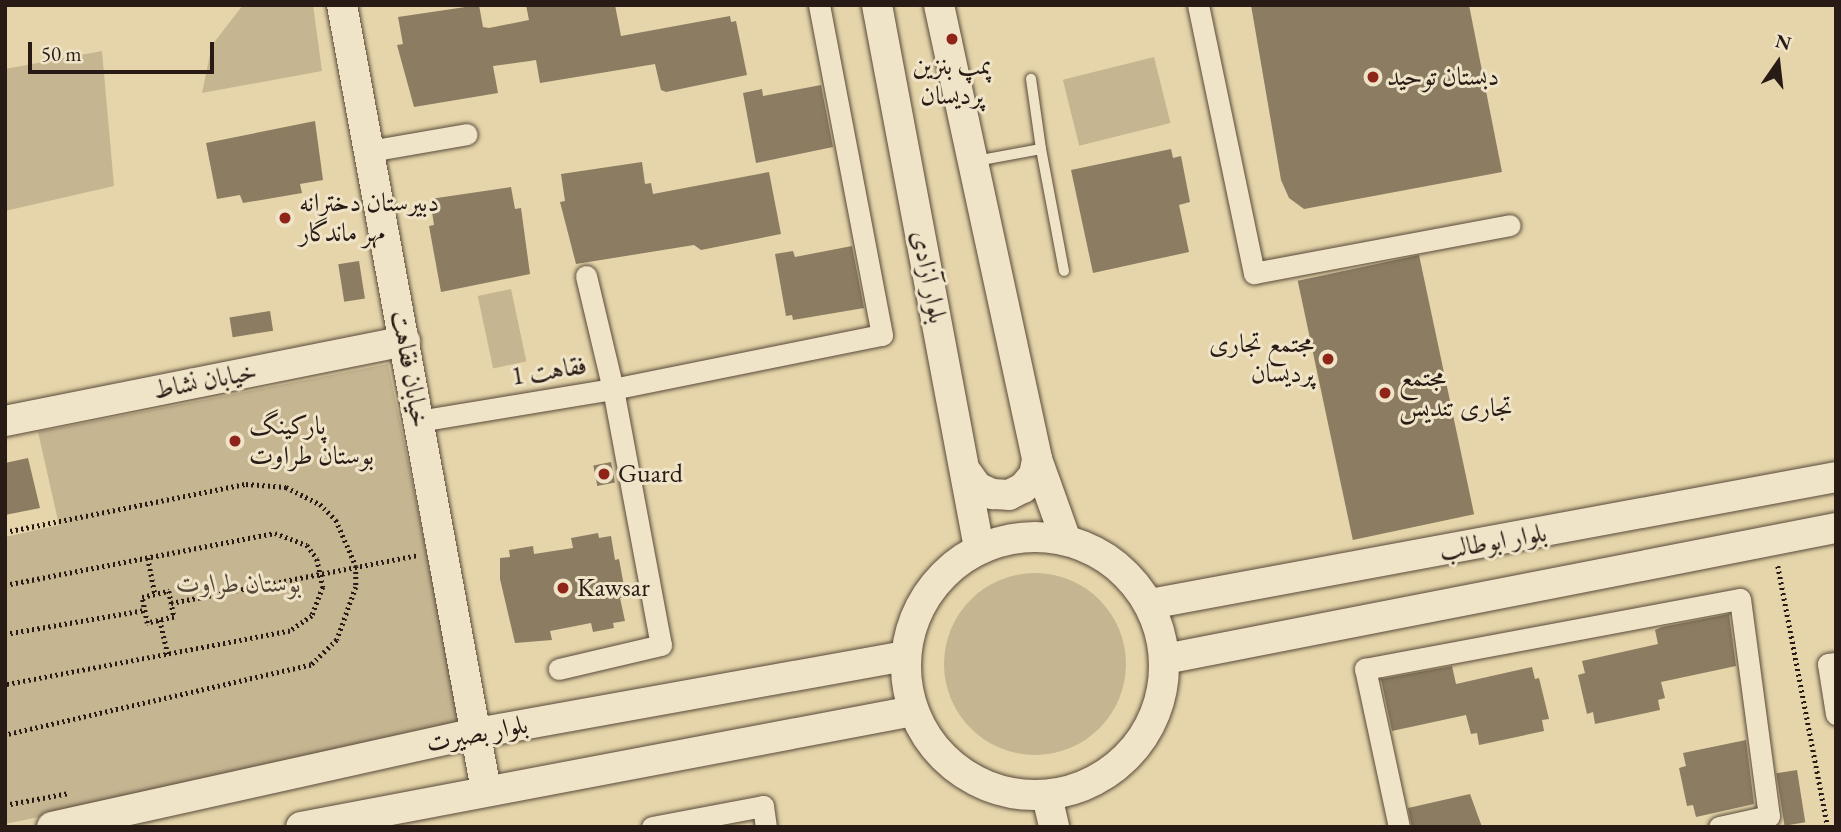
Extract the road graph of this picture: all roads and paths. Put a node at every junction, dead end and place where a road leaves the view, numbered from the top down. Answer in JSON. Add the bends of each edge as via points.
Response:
{"nodes":[{"id":1,"x":342,"y":5,"type":"edge"},
{"id":2,"x":819,"y":5,"type":"edge"},
{"id":3,"x":877,"y":5,"type":"edge"},
{"id":4,"x":939,"y":5,"type":"edge"},
{"id":5,"x":1198,"y":5,"type":"edge"},
{"id":6,"x":1031,"y":79,"type":"dead end"},
{"id":7,"x":467,"y":134,"type":"dead end"},
{"id":8,"x":1041,"y":149,"type":"junction"},
{"id":9,"x":369,"y":151,"type":"junction"},
{"id":10,"x":970,"y":162,"type":"junction"},
{"id":11,"x":1510,"y":225,"type":"dead end"},
{"id":12,"x":1065,"y":271,"type":"dead end"},
{"id":13,"x":586,"y":276,"type":"dead end"},
{"id":14,"x":405,"y":341,"type":"junction"},
{"id":15,"x":613,"y":389,"type":"junction"},
{"id":16,"x":5,"y":421,"type":"edge"},
{"id":17,"x":419,"y":421,"type":"junction"},
{"id":18,"x":1037,"y":459,"type":"junction"},
{"id":19,"x":968,"y":474,"type":"junction"},
{"id":20,"x":1836,"y":477,"type":"edge"},
{"id":21,"x":1836,"y":528,"type":"edge"},
{"id":22,"x":5,"y":532,"type":"edge"},
{"id":23,"x":1066,"y":540,"type":"junction"},
{"id":24,"x":1773,"y":540,"type":"junction"},
{"id":25,"x":414,"y":542,"type":"dead end"},
{"id":26,"x":979,"y":548,"type":"junction"},
{"id":27,"x":148,"y":558,"type":"junction"},
{"id":28,"x":426,"y":558,"type":"junction"},
{"id":29,"x":356,"y":566,"type":"junction"},
{"id":30,"x":321,"y":573,"type":"junction"},
{"id":31,"x":5,"y":585,"type":"edge"},
{"id":32,"x":155,"y":594,"type":"junction"},
{"id":33,"x":171,"y":604,"type":"junction"},
{"id":34,"x":1150,"y":604,"type":"junction"},
{"id":35,"x":145,"y":610,"type":"junction"},
{"id":36,"x":160,"y":620,"type":"junction"},
{"id":37,"x":5,"y":634,"type":"edge"},
{"id":38,"x":168,"y":655,"type":"junction"},
{"id":39,"x":905,"y":656,"type":"junction"},
{"id":40,"x":1165,"y":659,"type":"junction"},
{"id":41,"x":1836,"y":663,"type":"edge"},
{"id":42,"x":558,"y":669,"type":"dead end"},
{"id":43,"x":5,"y":685,"type":"edge"},
{"id":44,"x":913,"y":711,"type":"junction"},
{"id":45,"x":1836,"y":714,"type":"edge"},
{"id":46,"x":477,"y":733,"type":"junction"},
{"id":47,"x":5,"y":735,"type":"edge"},
{"id":48,"x":486,"y":790,"type":"junction"},
{"id":49,"x":74,"y":792,"type":"dead end"},
{"id":50,"x":1047,"y":796,"type":"junction"},
{"id":51,"x":5,"y":805,"type":"edge"},
{"id":52,"x":52,"y":827,"type":"edge"},
{"id":53,"x":301,"y":827,"type":"edge"},
{"id":54,"x":652,"y":827,"type":"edge"},
{"id":55,"x":766,"y":827,"type":"edge"},
{"id":56,"x":1054,"y":827,"type":"edge"},
{"id":57,"x":1399,"y":827,"type":"edge"},
{"id":58,"x":1719,"y":827,"type":"edge"},
{"id":59,"x":1828,"y":827,"type":"edge"}],
"edges":[{"from":1,"to":9,"type":"main road","name":"خیابان فقاهت"},
{"from":2,"to":15,"type":"street","via":[[882,335]]},
{"from":3,"to":19,"type":"main road","name":"بلوار آزادی"},
{"from":4,"to":10,"type":"main road"},
{"from":5,"to":11,"type":"street","via":[[1254,273]]},
{"from":6,"to":8,"type":"lane"},
{"from":7,"to":9,"type":"street"},
{"from":8,"to":10,"type":"lane"},
{"from":8,"to":12,"type":"lane"},
{"from":9,"to":14,"type":"main road","name":"خیابان فقاهت"},
{"from":10,"to":18,"type":"main road"},
{"from":13,"to":15,"type":"street"},
{"from":14,"to":16,"type":"main road","name":"خیابان نشاط"},
{"from":14,"to":17,"type":"main road","name":"خیابان فقاهت"},
{"from":15,"to":17,"type":"street","name":"فقاهت 1"},
{"from":15,"to":42,"type":"street","name":"فقاهت 1","via":[[661,645]]},
{"from":17,"to":28,"type":"main road","name":"خیابان فقاهت"},
{"from":18,"to":19,"type":"main road","via":[[1034,475],[1009,495],[985,491]]},
{"from":18,"to":23,"type":"main road"},
{"from":19,"to":26,"type":"main road","name":"بلوار آزادی"},
{"from":20,"to":34,"type":"main road","name":"بلوار ابوطالب"},
{"from":21,"to":24,"type":"main road","name":"بلوار ابوطالب"},
{"from":22,"to":29,"type":"path","via":[[246,484],[268,484],[286,487],[320,504],[336,520]]},
{"from":23,"to":26,"type":"main road","via":[[1022,537]]},
{"from":23,"to":34,"type":"main road","via":[[1109,560],[1128,575]]},
{"from":24,"to":40,"type":"main road","name":"بلوار ابوطالب"},
{"from":24,"to":59,"type":"path"},
{"from":25,"to":28,"type":"path"},
{"from":26,"to":39,"type":"main road","via":[[950,567],[927,592],[912,623]]},
{"from":27,"to":30,"type":"path","via":[[275,533],[307,545]]},
{"from":27,"to":31,"type":"path"},
{"from":27,"to":32,"type":"path"},
{"from":28,"to":29,"type":"path"},
{"from":28,"to":46,"type":"main road","name":"خیابان فقاهت"},
{"from":29,"to":30,"type":"path"},
{"from":29,"to":47,"type":"path","via":[[356,587],[346,623],[325,655],[311,665]]},
{"from":30,"to":33,"type":"path"},
{"from":30,"to":38,"type":"path","via":[[318,607],[298,628]]},
{"from":32,"to":33,"type":"path","via":[[169,591]]},
{"from":32,"to":35,"type":"path","via":[[142,597]]},
{"from":33,"to":36,"type":"path","via":[[174,617]]},
{"from":34,"to":40,"type":"main road"},
{"from":35,"to":36,"type":"path","via":[[147,623]]},
{"from":35,"to":37,"type":"path"},
{"from":36,"to":38,"type":"path"},
{"from":38,"to":43,"type":"path"},
{"from":39,"to":44,"type":"main road"},
{"from":39,"to":46,"type":"main road","name":"بلوار بصیرت"},
{"from":40,"to":50,"type":"main road","via":[[1161,699],[1146,735],[1108,772],[1086,786]]},
{"from":41,"to":45,"type":"street","via":[[1828,664]]},
{"from":44,"to":48,"type":"main road"},
{"from":44,"to":50,"type":"main road","via":[[929,741],[952,766],[1003,791]]},
{"from":46,"to":48,"type":"main road","name":"خیابان فقاهت"},
{"from":46,"to":52,"type":"main road","name":"بلوار بصیرت"},
{"from":48,"to":53,"type":"main road"},
{"from":49,"to":51,"type":"path"},
{"from":50,"to":56,"type":"main road"},
{"from":54,"to":55,"type":"street","via":[[763,806]]},
{"from":57,"to":58,"type":"street","via":[[1365,669],[1740,599],[1769,816]]}]}
